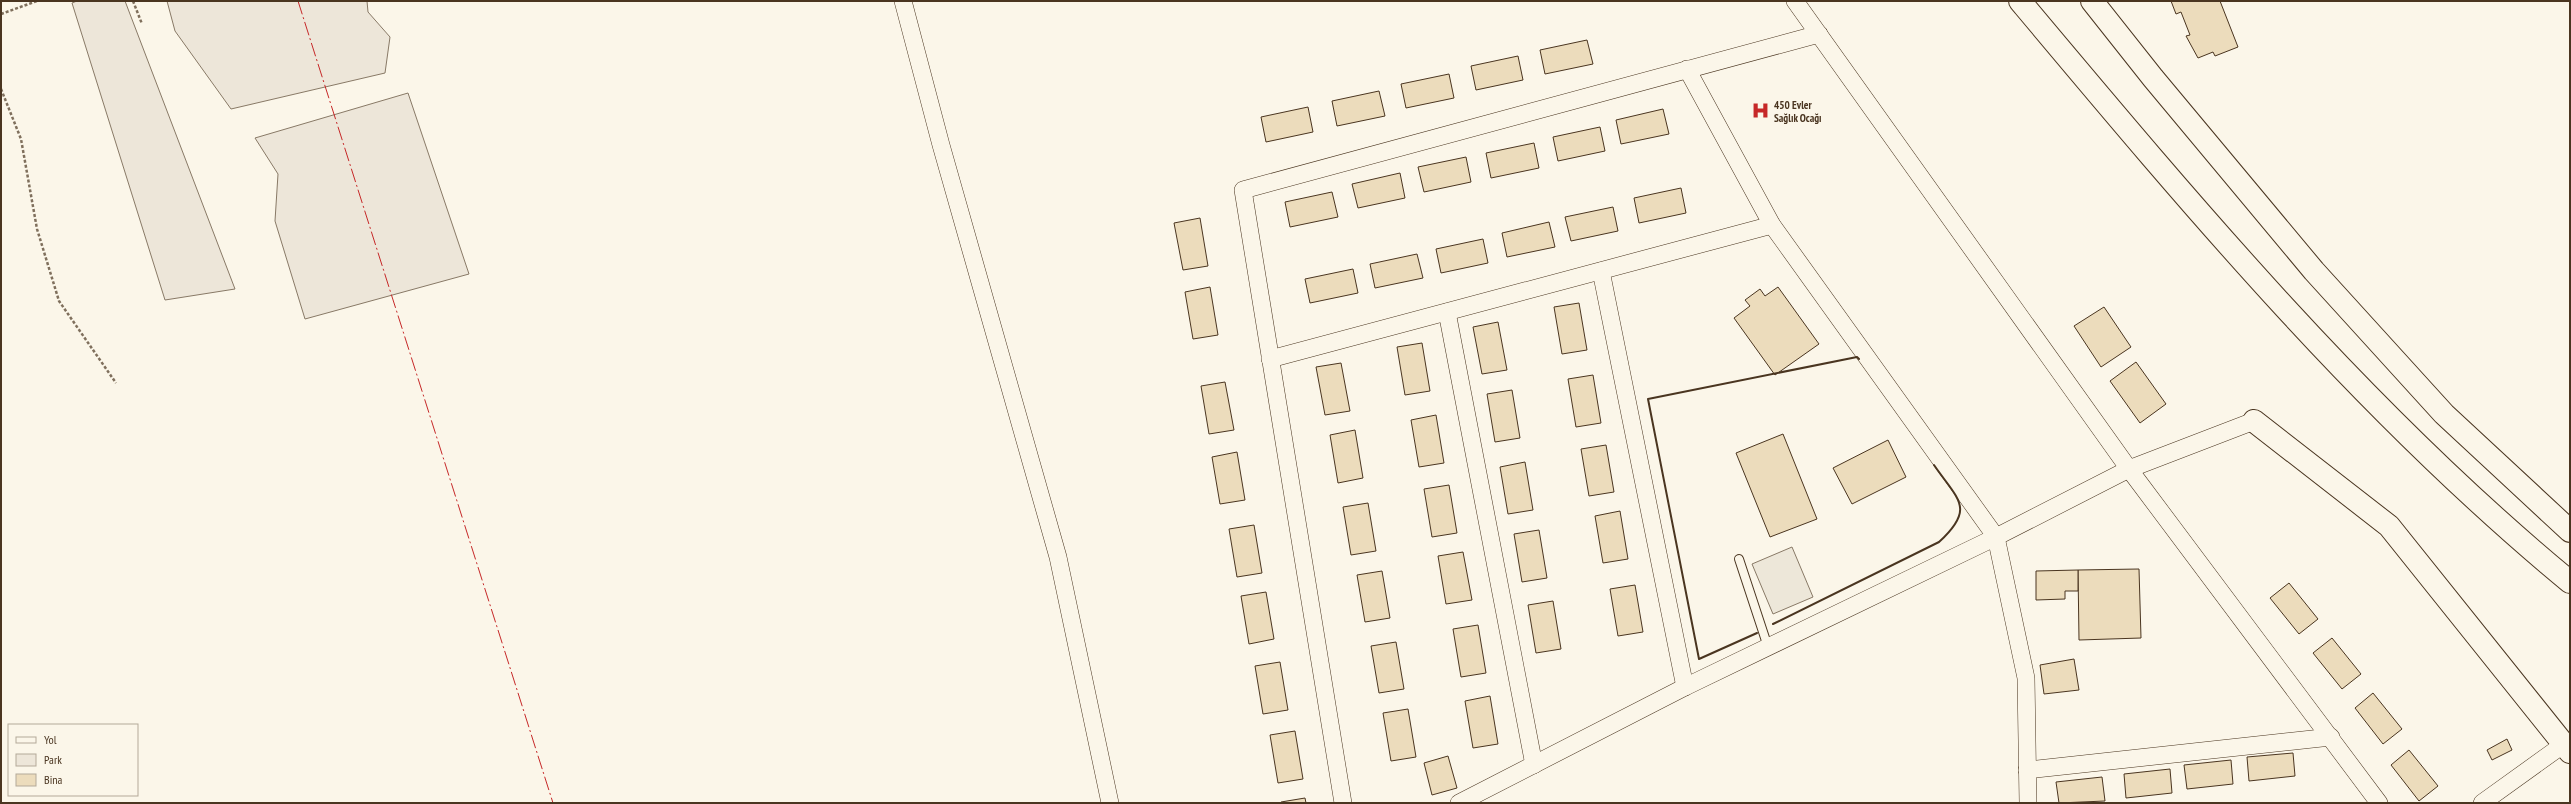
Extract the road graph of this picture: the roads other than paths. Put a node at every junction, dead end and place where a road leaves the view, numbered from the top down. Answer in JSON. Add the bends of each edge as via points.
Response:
{"nodes":[{"id":1,"x":902,"y":1,"type":"edge"},
{"id":2,"x":1795,"y":1,"type":"edge"},
{"id":3,"x":2020,"y":1,"type":"edge"},
{"id":4,"x":2092,"y":1,"type":"edge"},
{"id":5,"x":1819,"y":34,"type":"junction"},
{"id":6,"x":1687,"y":69,"type":"junction"},
{"id":7,"x":1772,"y":225,"type":"junction"},
{"id":8,"x":1602,"y":270,"type":"junction"},
{"id":9,"x":1447,"y":312,"type":"junction"},
{"id":10,"x":1270,"y":359,"type":"junction"},
{"id":11,"x":2254,"y":421,"type":"joint"},
{"id":12,"x":2129,"y":469,"type":"junction"},
{"id":13,"x":2570,"y":531,"type":"edge"},
{"id":14,"x":1996,"y":538,"type":"junction"},
{"id":15,"x":1739,"y":559,"type":"dead end"},
{"id":16,"x":2570,"y":582,"type":"edge"},
{"id":17,"x":1768,"y":647,"type":"junction"},
{"id":18,"x":1685,"y":687,"type":"junction"},
{"id":19,"x":2331,"y":737,"type":"junction"},
{"id":20,"x":2567,"y":748,"type":"edge"},
{"id":21,"x":1534,"y":765,"type":"junction"},
{"id":22,"x":2028,"y":770,"type":"junction"},
{"id":23,"x":1110,"y":803,"type":"edge"},
{"id":24,"x":1343,"y":803,"type":"edge"},
{"id":25,"x":1459,"y":803,"type":"edge"},
{"id":26,"x":2028,"y":803,"type":"edge"},
{"id":27,"x":2378,"y":803,"type":"edge"},
{"id":28,"x":2482,"y":803,"type":"edge"}],
"edges":[{"from":1,"to":23,"type":"street","via":[[1058,557]]},
{"from":2,"to":5,"type":"street"},
{"from":3,"to":16,"type":"street","via":[[2256,276],[2427,456]]},
{"from":4,"to":13,"type":"street","via":[[2314,270],[2444,414]]},
{"from":5,"to":6,"type":"street"},
{"from":5,"to":12,"type":"street"},
{"from":6,"to":7,"type":"street"},
{"from":6,"to":10,"type":"street","via":[[1243,190]]},
{"from":7,"to":8,"type":"street"},
{"from":7,"to":14,"type":"street"},
{"from":8,"to":9,"type":"street"},
{"from":8,"to":18,"type":"street"},
{"from":9,"to":10,"type":"street"},
{"from":9,"to":21,"type":"street"},
{"from":10,"to":24,"type":"street"},
{"from":11,"to":12,"type":"street"},
{"from":11,"to":20,"type":"street","via":[[2389,526]]},
{"from":12,"to":14,"type":"street"},
{"from":12,"to":19,"type":"street"},
{"from":14,"to":17,"type":"street"},
{"from":14,"to":22,"type":"street","via":[[2026,678]]},
{"from":15,"to":17,"type":"lane"},
{"from":17,"to":18,"type":"street"},
{"from":18,"to":21,"type":"street"},
{"from":19,"to":22,"type":"street"},
{"from":19,"to":27,"type":"street"},
{"from":20,"to":28,"type":"street"},
{"from":21,"to":25,"type":"street"},
{"from":22,"to":26,"type":"street"}]}
